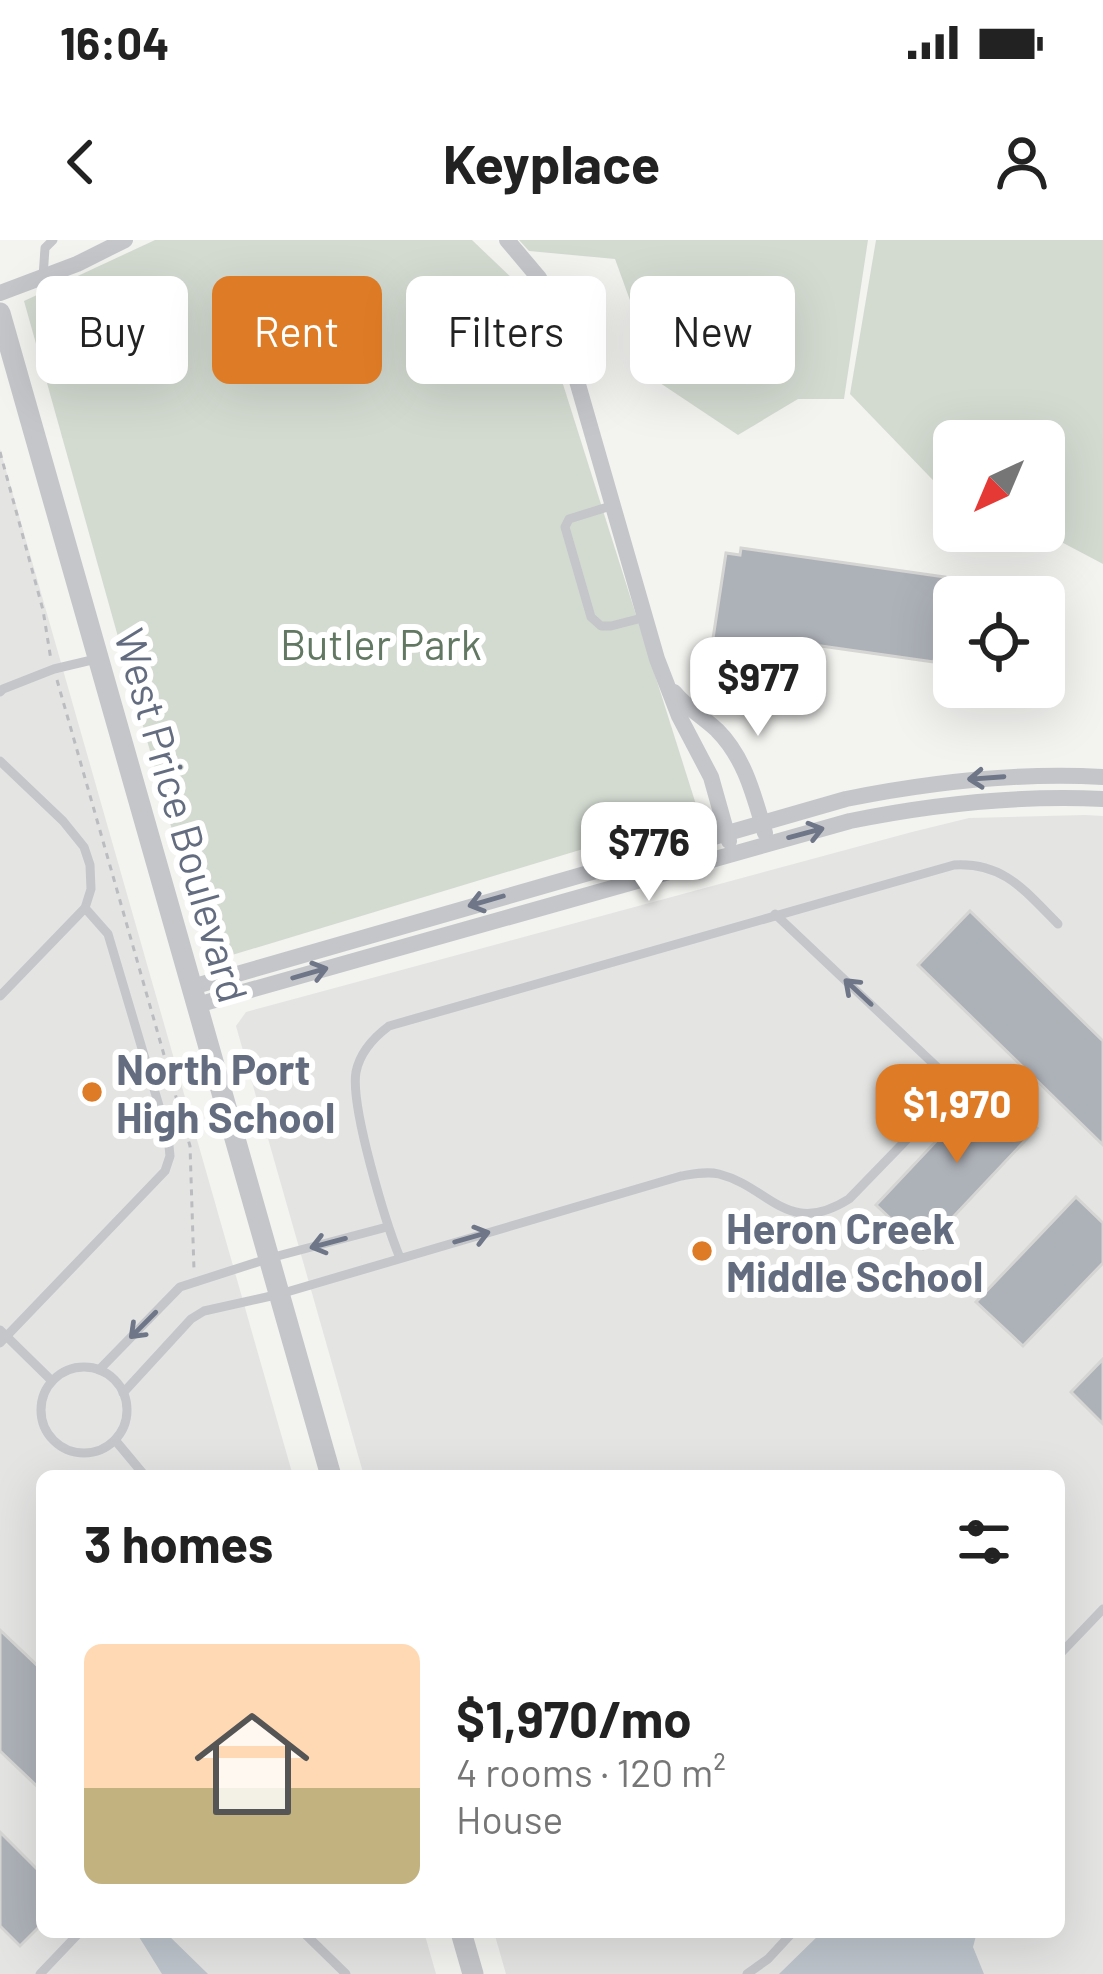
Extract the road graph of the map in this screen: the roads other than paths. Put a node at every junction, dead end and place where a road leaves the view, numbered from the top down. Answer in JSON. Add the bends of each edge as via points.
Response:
{"nodes":[{"id":1,"x":52,"y":240,"type":"edge"},
{"id":2,"x":125,"y":240,"type":"edge"},
{"id":3,"x":507,"y":240,"type":"edge"},
{"id":4,"x":44,"y":276,"type":"edge"},
{"id":5,"x":47,"y":276,"type":"edge"},
{"id":6,"x":36,"y":280,"type":"edge"},
{"id":7,"x":0,"y":293,"type":"edge"},
{"id":8,"x":0,"y":313,"type":"edge"},
{"id":9,"x":614,"y":505,"type":"junction"},
{"id":10,"x":646,"y":616,"type":"junction"},
{"id":11,"x":98,"y":658,"type":"junction"},
{"id":12,"x":666,"y":682,"type":"junction"},
{"id":13,"x":0,"y":692,"type":"edge"},
{"id":14,"x":0,"y":761,"type":"edge"},
{"id":15,"x":1103,"y":776,"type":"edge"},
{"id":16,"x":1103,"y":799,"type":"edge"},
{"id":17,"x":762,"y":822,"type":"junction"},
{"id":18,"x":727,"y":832,"type":"junction"},
{"id":19,"x":768,"y":843,"type":"junction"},
{"id":20,"x":733,"y":853,"type":"junction"},
{"id":21,"x":85,"y":908,"type":"junction"},
{"id":22,"x":775,"y":914,"type":"junction"},
{"id":23,"x":1058,"y":924,"type":"dead end"},
{"id":24,"x":0,"y":996,"type":"edge"},
{"id":25,"x":194,"y":996,"type":"junction"},
{"id":26,"x":387,"y":1227,"type":"junction"},
{"id":27,"x":269,"y":1258,"type":"junction"},
{"id":28,"x":400,"y":1258,"type":"junction"},
{"id":29,"x":280,"y":1294,"type":"junction"},
{"id":30,"x":170,"y":1298,"type":"junction"},
{"id":31,"x":191,"y":1319,"type":"junction"},
{"id":32,"x":2,"y":1336,"type":"edge"},
{"id":33,"x":99,"y":1370,"type":"junction"},
{"id":34,"x":52,"y":1381,"type":"junction"},
{"id":35,"x":123,"y":1393,"type":"junction"},
{"id":36,"x":115,"y":1440,"type":"junction"},
{"id":37,"x":140,"y":1470,"type":"edge"},
{"id":38,"x":330,"y":1470,"type":"edge"},
{"id":39,"x":1103,"y":1610,"type":"edge"},
{"id":40,"x":1065,"y":1649,"type":"edge"},
{"id":41,"x":74,"y":1938,"type":"edge"},
{"id":42,"x":309,"y":1938,"type":"edge"},
{"id":43,"x":463,"y":1938,"type":"edge"},
{"id":44,"x":788,"y":1938,"type":"edge"},
{"id":45,"x":40,"y":1974,"type":"edge"},
{"id":46,"x":346,"y":1974,"type":"edge"},
{"id":47,"x":473,"y":1974,"type":"edge"},
{"id":48,"x":747,"y":1974,"type":"edge"}],
"edges":[{"from":1,"to":4,"type":"lane"},
{"from":2,"to":5,"type":"street"},
{"from":3,"to":9,"type":"street","via":[[559,315]]},
{"from":6,"to":7,"type":"street"},
{"from":8,"to":11,"type":"street","name":"West Price Boulevard"},
{"from":9,"to":10,"type":"street"},
{"from":9,"to":10,"type":"lane","via":[[565,526],[578,572],[601,626]]},
{"from":10,"to":12,"type":"street"},
{"from":11,"to":13,"type":"lane"},
{"from":11,"to":25,"type":"street","name":"West Price Boulevard"},
{"from":12,"to":17,"type":"street","via":[[730,744]]},
{"from":12,"to":18,"type":"street"},
{"from":14,"to":21,"type":"lane","via":[[84,847],[92,889]]},
{"from":15,"to":17,"type":"street","one_way":true,"via":[[957,781]]},
{"from":19,"to":16,"type":"street","one_way":true,"via":[[959,802]]},
{"from":17,"to":18,"type":"street"},
{"from":17,"to":19,"type":"street"},
{"from":18,"to":20,"type":"street"},
{"from":18,"to":25,"type":"street","one_way":true},
{"from":19,"to":20,"type":"street"},
{"from":25,"to":20,"type":"street","one_way":true},
{"from":21,"to":24,"type":"lane"},
{"from":21,"to":32,"type":"lane","via":[[108,934],[170,1156],[165,1171]]},
{"from":22,"to":23,"type":"lane","via":[[974,864],[1006,875]]},
{"from":22,"to":26,"type":"lane","via":[[378,1034],[358,1064],[355,1090]]},
{"from":28,"to":22,"type":"lane","one_way":true,"via":[[681,1175],[719,1174],[805,1213],[836,1208],[861,1189],[947,1098],[949,1084]]},
{"from":25,"to":27,"type":"street","name":"West Price Boulevard"},
{"from":26,"to":27,"type":"lane","one_way":true},
{"from":26,"to":28,"type":"lane"},
{"from":27,"to":29,"type":"street","name":"West Price Boulevard"},
{"from":27,"to":30,"type":"lane","via":[[196,1280]]},
{"from":28,"to":29,"type":"lane"},
{"from":29,"to":31,"type":"lane"},
{"from":29,"to":38,"type":"street","name":"West Price Boulevard"},
{"from":30,"to":31,"type":"lane"},
{"from":30,"to":33,"type":"lane","one_way":true},
{"from":31,"to":35,"type":"lane"},
{"from":32,"to":34,"type":"lane"},
{"from":33,"to":34,"type":"lane","via":[[82,1367]]},
{"from":33,"to":35,"type":"lane"},
{"from":34,"to":36,"type":"lane","via":[[40,1412],[54,1442],[85,1453]]},
{"from":35,"to":36,"type":"lane","via":[[127,1409]]},
{"from":36,"to":37,"type":"lane"},
{"from":39,"to":40,"type":"lane"},
{"from":41,"to":45,"type":"lane"},
{"from":42,"to":46,"type":"lane"},
{"from":43,"to":47,"type":"street"},
{"from":44,"to":48,"type":"lane"}]}
